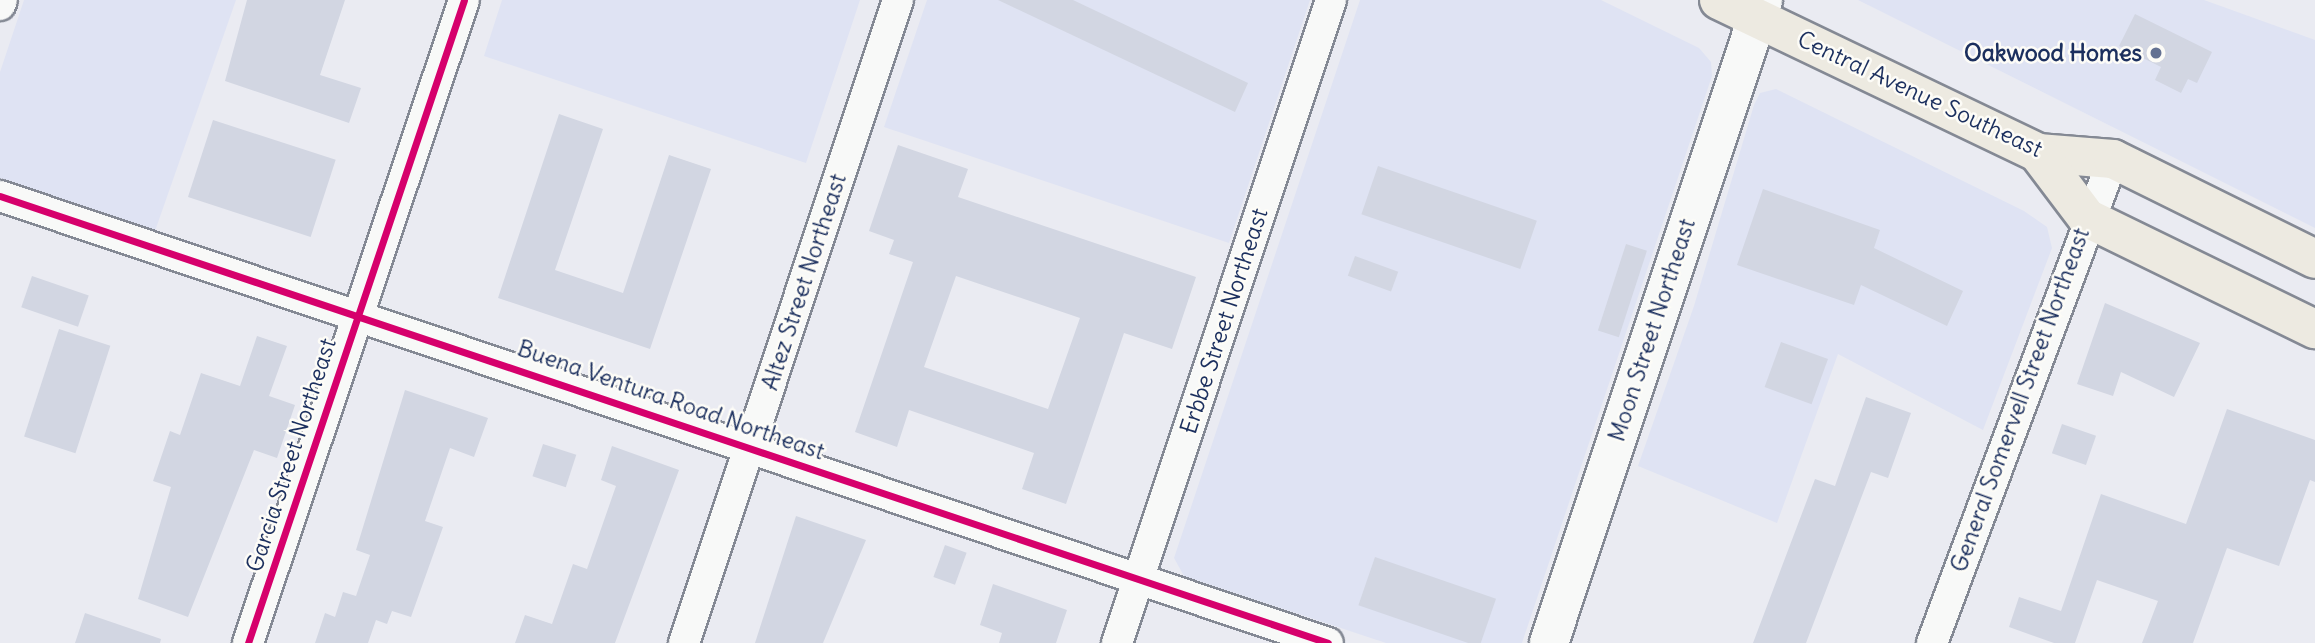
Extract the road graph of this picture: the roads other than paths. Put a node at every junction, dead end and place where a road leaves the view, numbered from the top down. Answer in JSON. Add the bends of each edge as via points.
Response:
{"nodes":[{"id":1,"x":464,"y":0,"type":"edge"},
{"id":2,"x":898,"y":0,"type":"edge"},
{"id":3,"x":1331,"y":0,"type":"edge"},
{"id":4,"x":1719,"y":0,"type":"edge"},
{"id":5,"x":1760,"y":9,"type":"edge"},
{"id":6,"x":2038,"y":153,"type":"junction"},
{"id":7,"x":2113,"y":159,"type":"junction"},
{"id":8,"x":0,"y":196,"type":"edge"},
{"id":9,"x":2087,"y":218,"type":"junction"},
{"id":10,"x":2315,"y":259,"type":"edge"},
{"id":11,"x":357,"y":314,"type":"junction"},
{"id":12,"x":2315,"y":329,"type":"edge"},
{"id":13,"x":749,"y":447,"type":"junction"},
{"id":14,"x":1138,"y":579,"type":"junction"},
{"id":15,"x":248,"y":643,"type":"edge"},
{"id":16,"x":684,"y":643,"type":"edge"},
{"id":17,"x":1117,"y":643,"type":"edge"},
{"id":18,"x":1328,"y":643,"type":"edge"},
{"id":19,"x":1549,"y":643,"type":"edge"},
{"id":20,"x":1932,"y":643,"type":"edge"}],
"edges":[{"from":1,"to":11,"type":"street","name":"Garcia Street Northeast"},
{"from":2,"to":13,"type":"street","name":"Altez Street Northeast"},
{"from":3,"to":14,"type":"street","name":"Erbbe Street Northeast"},
{"from":4,"to":5,"type":"main road","name":"Central Avenue Southeast"},
{"from":5,"to":6,"type":"main road","name":"Central Avenue Southeast"},
{"from":5,"to":19,"type":"street","name":"Moon Street Northeast"},
{"from":6,"to":7,"type":"main road","name":"Central Avenue Southeast"},
{"from":6,"to":9,"type":"main road"},
{"from":7,"to":9,"type":"street","name":"General Somervell Street Northeast"},
{"from":7,"to":10,"type":"main road","name":"Central Avenue Southeast"},
{"from":8,"to":11,"type":"street","name":"Buena Ventura Road Northeast"},
{"from":9,"to":12,"type":"main road"},
{"from":9,"to":20,"type":"street","name":"General Somervell Street Northeast"},
{"from":11,"to":13,"type":"street","name":"Buena Ventura Road Northeast"},
{"from":11,"to":15,"type":"street","name":"Garcia Street Northeast"},
{"from":13,"to":14,"type":"street","name":"Buena Ventura Road Northeast"},
{"from":13,"to":16,"type":"street","name":"Altez Street Northeast"},
{"from":14,"to":17,"type":"street","name":"Erbbe Street Northeast"},
{"from":14,"to":18,"type":"street","name":"Buena Ventura Road Northeast"}]}
